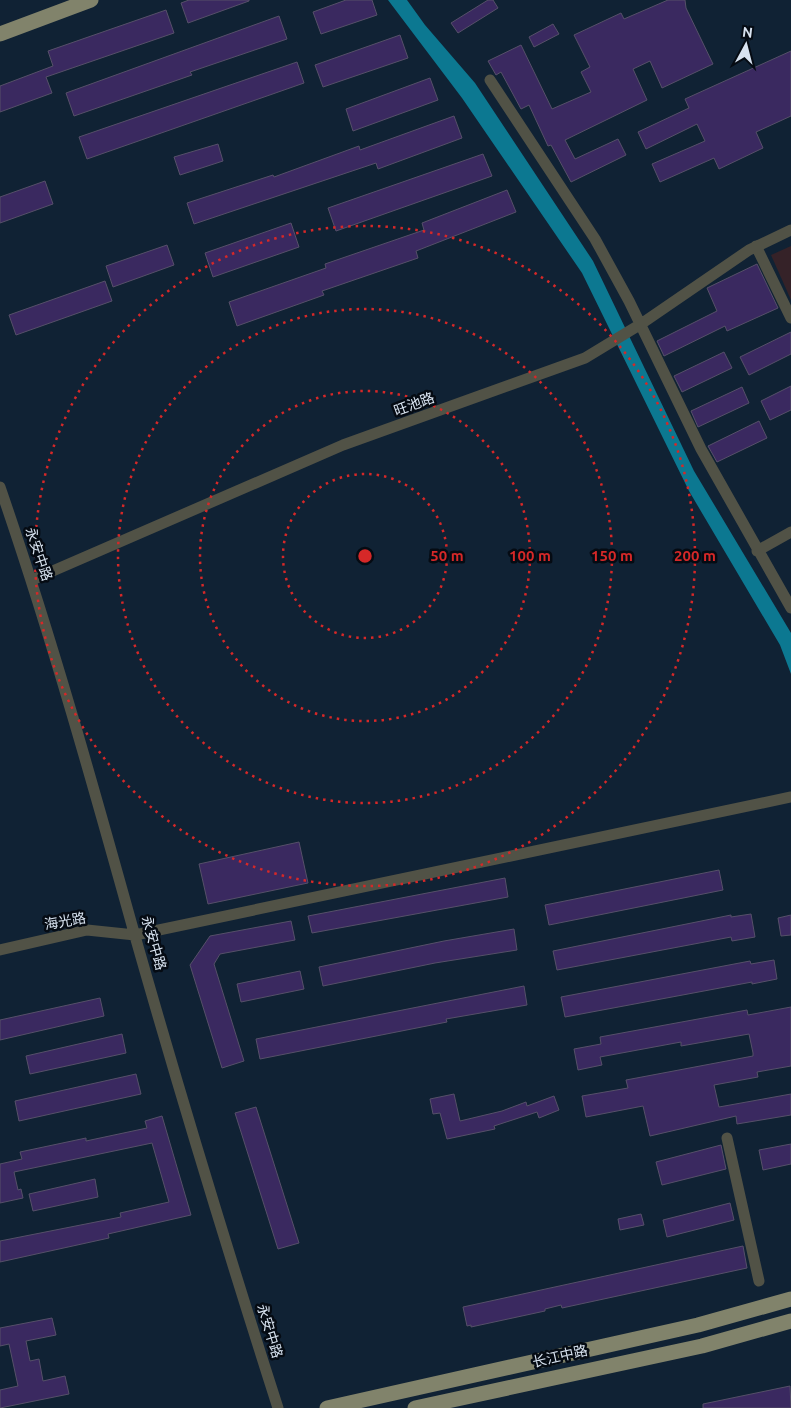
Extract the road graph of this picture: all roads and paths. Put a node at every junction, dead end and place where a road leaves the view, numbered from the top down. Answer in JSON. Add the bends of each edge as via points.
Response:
{"nodes":[{"id":1,"x":91,"y":0,"type":"edge"},
{"id":2,"x":0,"y":34,"type":"edge"},
{"id":3,"x":490,"y":80,"type":"dead end"},
{"id":4,"x":791,"y":230,"type":"edge"},
{"id":5,"x":756,"y":246,"type":"junction"},
{"id":6,"x":791,"y":318,"type":"edge"},
{"id":7,"x":641,"y":324,"type":"junction"},
{"id":8,"x":0,"y":486,"type":"edge"},
{"id":9,"x":791,"y":532,"type":"edge"},
{"id":10,"x":757,"y":551,"type":"junction"},
{"id":11,"x":32,"y":580,"type":"junction"},
{"id":12,"x":791,"y":608,"type":"edge"},
{"id":13,"x":791,"y":797,"type":"edge"},
{"id":14,"x":135,"y":935,"type":"junction"},
{"id":15,"x":0,"y":950,"type":"edge"},
{"id":16,"x":727,"y":1138,"type":"dead end"},
{"id":17,"x":759,"y":1281,"type":"dead end"},
{"id":18,"x":791,"y":1299,"type":"edge"},
{"id":19,"x":791,"y":1322,"type":"edge"},
{"id":20,"x":278,"y":1408,"type":"edge"},
{"id":21,"x":327,"y":1408,"type":"edge"},
{"id":22,"x":415,"y":1408,"type":"edge"}],
"edges":[{"from":1,"to":2,"type":"main road"},
{"from":3,"to":7,"type":"street","via":[[595,239]]},
{"from":4,"to":5,"type":"street","name":"旺池路"},
{"from":5,"to":6,"type":"street"},
{"from":5,"to":7,"type":"street","name":"旺池路"},
{"from":7,"to":10,"type":"street","via":[[700,449]]},
{"from":7,"to":11,"type":"street","name":"旺池路","via":[[585,358],[343,445]]},
{"from":8,"to":11,"type":"street","name":"永安中路"},
{"from":9,"to":10,"type":"street"},
{"from":10,"to":12,"type":"street"},
{"from":11,"to":14,"type":"street","name":"永安中路"},
{"from":13,"to":14,"type":"street","name":"海光路"},
{"from":14,"to":15,"type":"street","name":"海光路","via":[[87,930]]},
{"from":14,"to":20,"type":"street","name":"永安中路"},
{"from":16,"to":17,"type":"street"},
{"from":18,"to":21,"type":"main road","name":"长江中路","via":[[698,1325]]},
{"from":19,"to":22,"type":"main road","name":"长江中路","via":[[702,1346]]}]}
